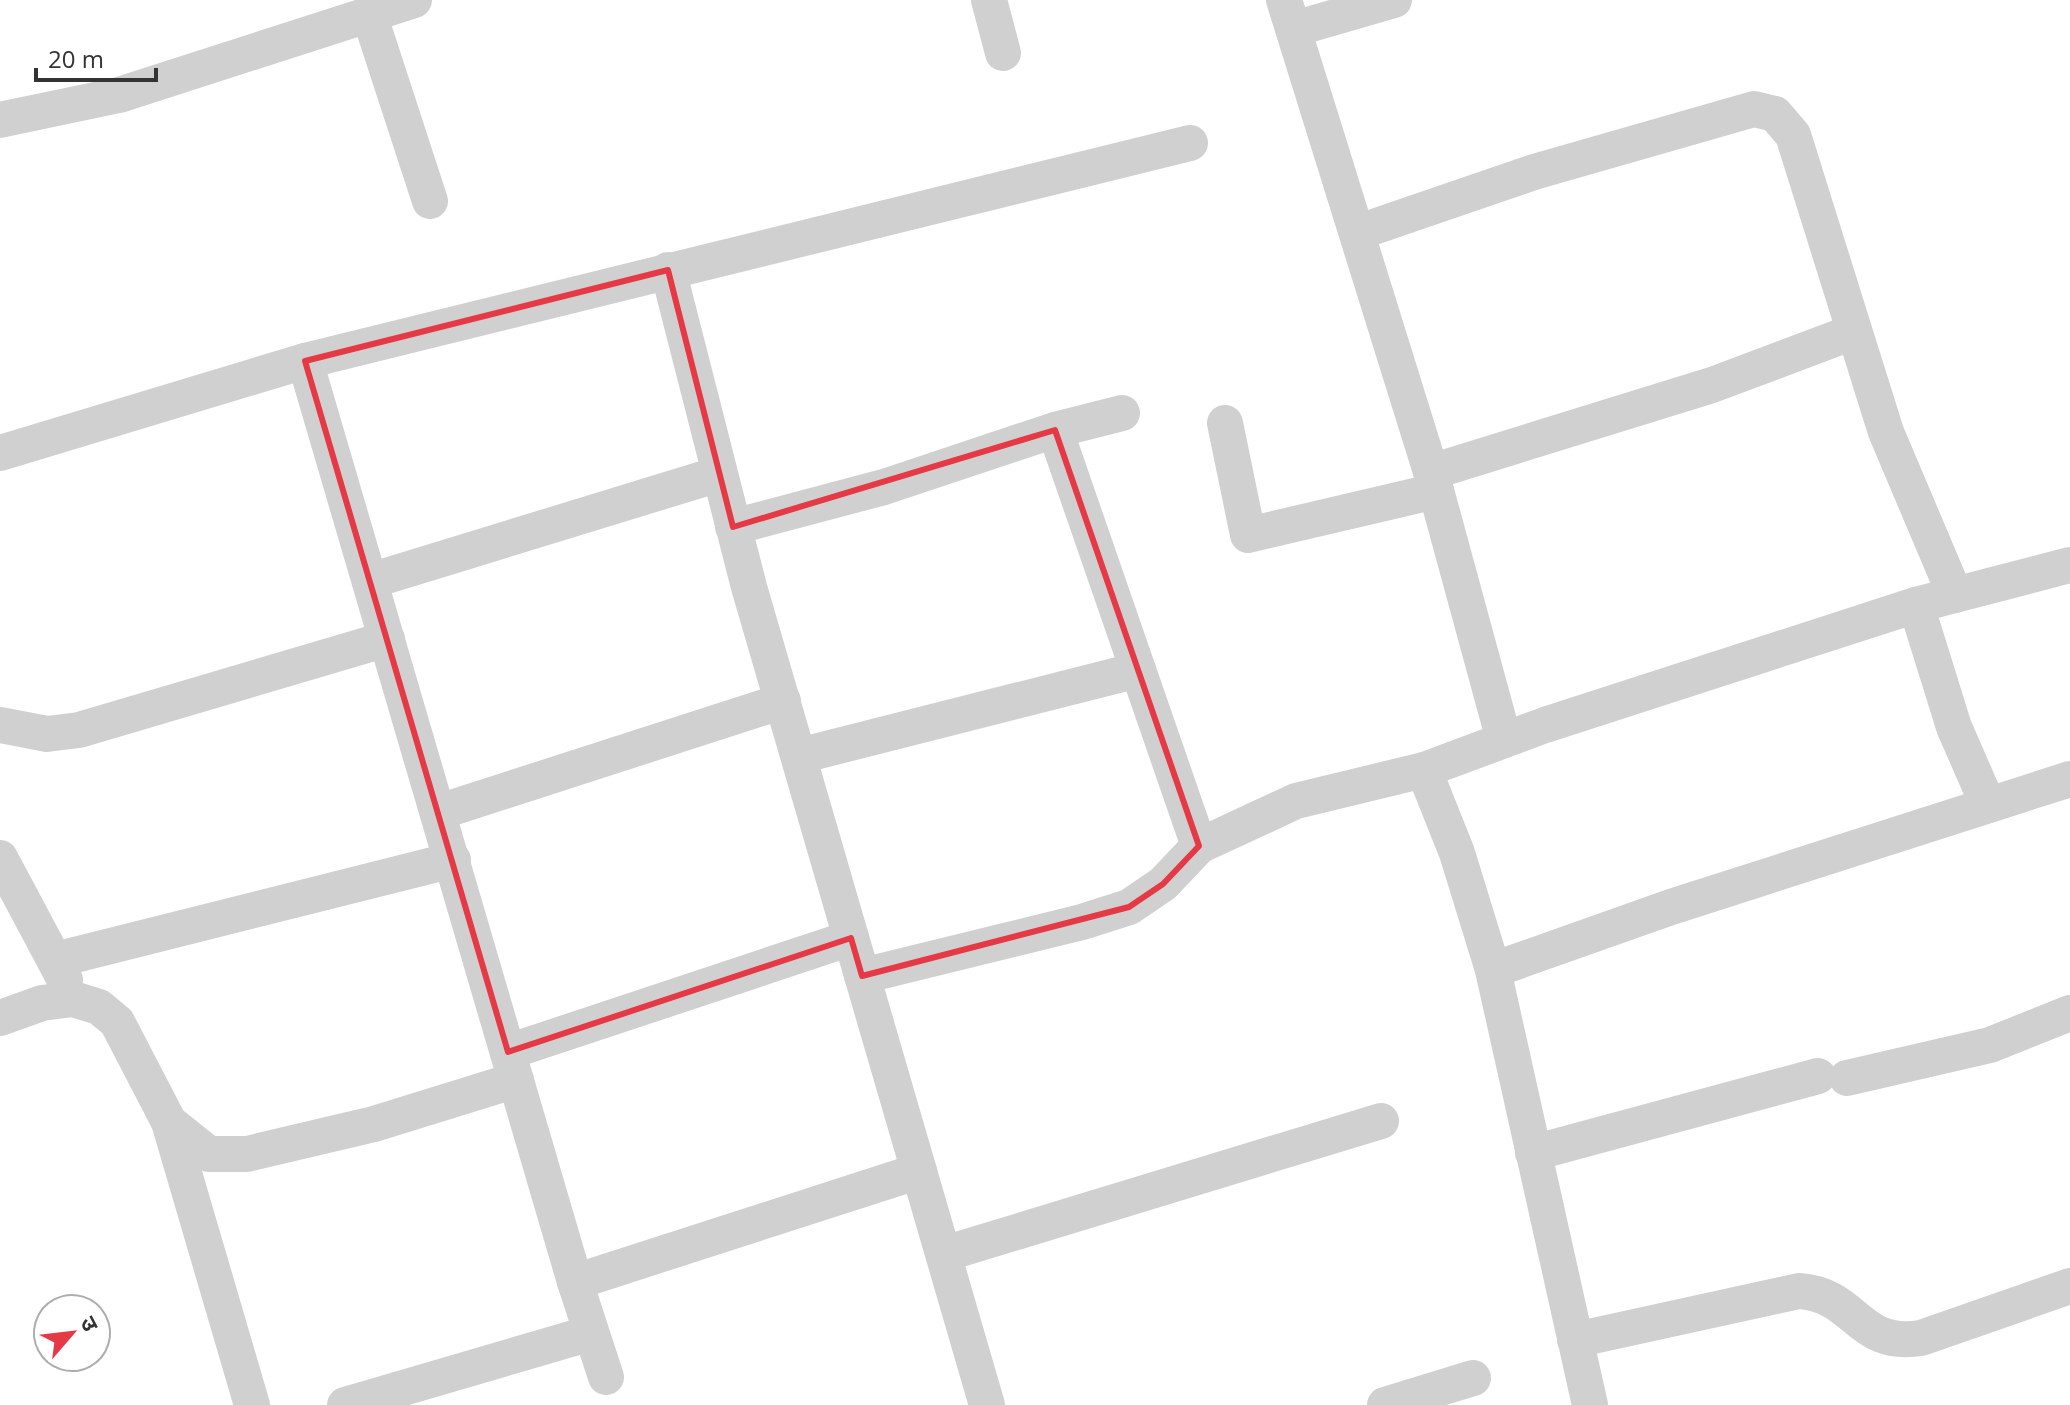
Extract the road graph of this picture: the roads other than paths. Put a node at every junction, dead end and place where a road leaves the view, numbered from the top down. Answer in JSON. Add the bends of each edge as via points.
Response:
{"nodes":[{"id":1,"x":414,"y":0,"type":"edge"},
{"id":2,"x":989,"y":0,"type":"edge"},
{"id":3,"x":1394,"y":0,"type":"edge"},
{"id":4,"x":324,"y":14,"type":"edge"},
{"id":5,"x":369,"y":14,"type":"junction"},
{"id":6,"x":1289,"y":15,"type":"edge"},
{"id":7,"x":1003,"y":53,"type":"dead end"},
{"id":8,"x":0,"y":120,"type":"edge"},
{"id":9,"x":1190,"y":143,"type":"dead end"},
{"id":10,"x":430,"y":201,"type":"dead end"},
{"id":11,"x":1359,"y":232,"type":"junction"},
{"id":12,"x":668,"y":270,"type":"junction"},
{"id":13,"x":1853,"y":332,"type":"junction"},
{"id":14,"x":305,"y":361,"type":"junction"},
{"id":15,"x":1122,"y":413,"type":"dead end"},
{"id":16,"x":1225,"y":423,"type":"dead end"},
{"id":17,"x":1055,"y":430,"type":"junction"},
{"id":18,"x":0,"y":453,"type":"edge"},
{"id":19,"x":719,"y":474,"type":"junction"},
{"id":20,"x":1434,"y":482,"type":"junction"},
{"id":21,"x":733,"y":527,"type":"junction"},
{"id":22,"x":2070,"y":565,"type":"edge"},
{"id":23,"x":370,"y":581,"type":"junction"},
{"id":24,"x":1955,"y":595,"type":"junction"},
{"id":25,"x":1916,"y":605,"type":"junction"},
{"id":26,"x":387,"y":639,"type":"junction"},
{"id":27,"x":1138,"y":670,"type":"junction"},
{"id":28,"x":783,"y":701,"type":"junction"},
{"id":29,"x":0,"y":725,"type":"edge"},
{"id":30,"x":1504,"y":740,"type":"junction"},
{"id":31,"x":799,"y":756,"type":"junction"},
{"id":32,"x":1424,"y":770,"type":"junction"},
{"id":33,"x":2070,"y":779,"type":"edge"},
{"id":34,"x":1988,"y":805,"type":"junction"},
{"id":35,"x":439,"y":812,"type":"junction"},
{"id":36,"x":1199,"y":846,"type":"junction"},
{"id":37,"x":0,"y":858,"type":"edge"},
{"id":38,"x":453,"y":860,"type":"junction"},
{"id":39,"x":851,"y":938,"type":"junction"},
{"id":40,"x":55,"y":960,"type":"junction"},
{"id":41,"x":1493,"y":970,"type":"junction"},
{"id":42,"x":862,"y":976,"type":"junction"},
{"id":43,"x":73,"y":999,"type":"junction"},
{"id":44,"x":2070,"y":1013,"type":"edge"},
{"id":45,"x":0,"y":1018,"type":"edge"},
{"id":46,"x":512,"y":1066,"type":"junction"},
{"id":47,"x":1381,"y":1121,"type":"dead end"},
{"id":48,"x":169,"y":1122,"type":"junction"},
{"id":49,"x":1533,"y":1153,"type":"junction"},
{"id":50,"x":919,"y":1171,"type":"junction"},
{"id":51,"x":944,"y":1254,"type":"junction"},
{"id":52,"x":575,"y":1282,"type":"junction"},
{"id":53,"x":2070,"y":1286,"type":"edge"},
{"id":54,"x":591,"y":1333,"type":"junction"},
{"id":55,"x":1575,"y":1340,"type":"junction"},
{"id":56,"x":606,"y":1377,"type":"dead end"},
{"id":57,"x":1473,"y":1378,"type":"dead end"},
{"id":58,"x":252,"y":1405,"type":"edge"},
{"id":59,"x":345,"y":1405,"type":"edge"},
{"id":60,"x":987,"y":1405,"type":"edge"},
{"id":61,"x":1385,"y":1405,"type":"edge"},
{"id":62,"x":1590,"y":1405,"type":"edge"}],
"edges":[{"from":1,"to":5,"type":"street"},
{"from":2,"to":7,"type":"street"},
{"from":3,"to":6,"type":"street"},
{"from":4,"to":5,"type":"street"},
{"from":4,"to":8,"type":"street","via":[[119,95]]},
{"from":5,"to":10,"type":"street"},
{"from":6,"to":11,"type":"street"},
{"from":9,"to":12,"type":"street"},
{"from":11,"to":13,"type":"street","via":[[1534,172],[1754,109],[1775,114],[1793,135]]},
{"from":11,"to":20,"type":"street"},
{"from":12,"to":14,"type":"street"},
{"from":12,"to":19,"type":"street"},
{"from":13,"to":20,"type":"street"},
{"from":13,"to":24,"type":"street","via":[[1886,432]]},
{"from":14,"to":18,"type":"street"},
{"from":14,"to":23,"type":"street"},
{"from":15,"to":17,"type":"street"},
{"from":16,"to":20,"type":"street","via":[[1248,535]]},
{"from":17,"to":21,"type":"street","via":[[884,487]]},
{"from":17,"to":27,"type":"street"},
{"from":19,"to":21,"type":"street"},
{"from":19,"to":23,"type":"street"},
{"from":20,"to":30,"type":"street"},
{"from":21,"to":28,"type":"street"},
{"from":22,"to":24,"type":"street"},
{"from":23,"to":26,"type":"street"},
{"from":24,"to":25,"type":"street"},
{"from":25,"to":30,"type":"street"},
{"from":25,"to":34,"type":"street","via":[[1954,727]]},
{"from":26,"to":29,"type":"street","via":[[79,730],[47,734]]},
{"from":26,"to":35,"type":"street"},
{"from":27,"to":31,"type":"street"},
{"from":27,"to":36,"type":"street"},
{"from":28,"to":31,"type":"street"},
{"from":28,"to":35,"type":"street"},
{"from":30,"to":32,"type":"street"},
{"from":31,"to":39,"type":"street"},
{"from":32,"to":36,"type":"street","via":[[1296,801]]},
{"from":32,"to":41,"type":"street","via":[[1457,853]]},
{"from":33,"to":34,"type":"street"},
{"from":34,"to":41,"type":"street"},
{"from":35,"to":38,"type":"street"},
{"from":36,"to":42,"type":"street","via":[[1163,884],[1129,907]]},
{"from":37,"to":40,"type":"street"},
{"from":38,"to":40,"type":"street"},
{"from":38,"to":46,"type":"street"},
{"from":39,"to":42,"type":"street"},
{"from":39,"to":46,"type":"street"},
{"from":40,"to":43,"type":"street"},
{"from":41,"to":49,"type":"street"},
{"from":42,"to":50,"type":"street"},
{"from":43,"to":45,"type":"street"},
{"from":43,"to":48,"type":"street","via":[[99,1007],[117,1022]]},
{"from":44,"to":49,"type":"street","via":[[1990,1045],[1832,1077]]},
{"from":46,"to":48,"type":"street","via":[[374,1124],[247,1154],[209,1154]]},
{"from":46,"to":52,"type":"street"},
{"from":47,"to":51,"type":"street"},
{"from":48,"to":58,"type":"street"},
{"from":49,"to":55,"type":"street"},
{"from":50,"to":51,"type":"street"},
{"from":50,"to":52,"type":"street"},
{"from":51,"to":60,"type":"street"},
{"from":52,"to":54,"type":"street"},
{"from":53,"to":55,"type":"street","via":[[1901,1341],[1872,1332],[1821,1292],[1799,1291]]},
{"from":54,"to":56,"type":"street"},
{"from":54,"to":59,"type":"street"},
{"from":55,"to":62,"type":"street"},
{"from":57,"to":61,"type":"street"}]}
